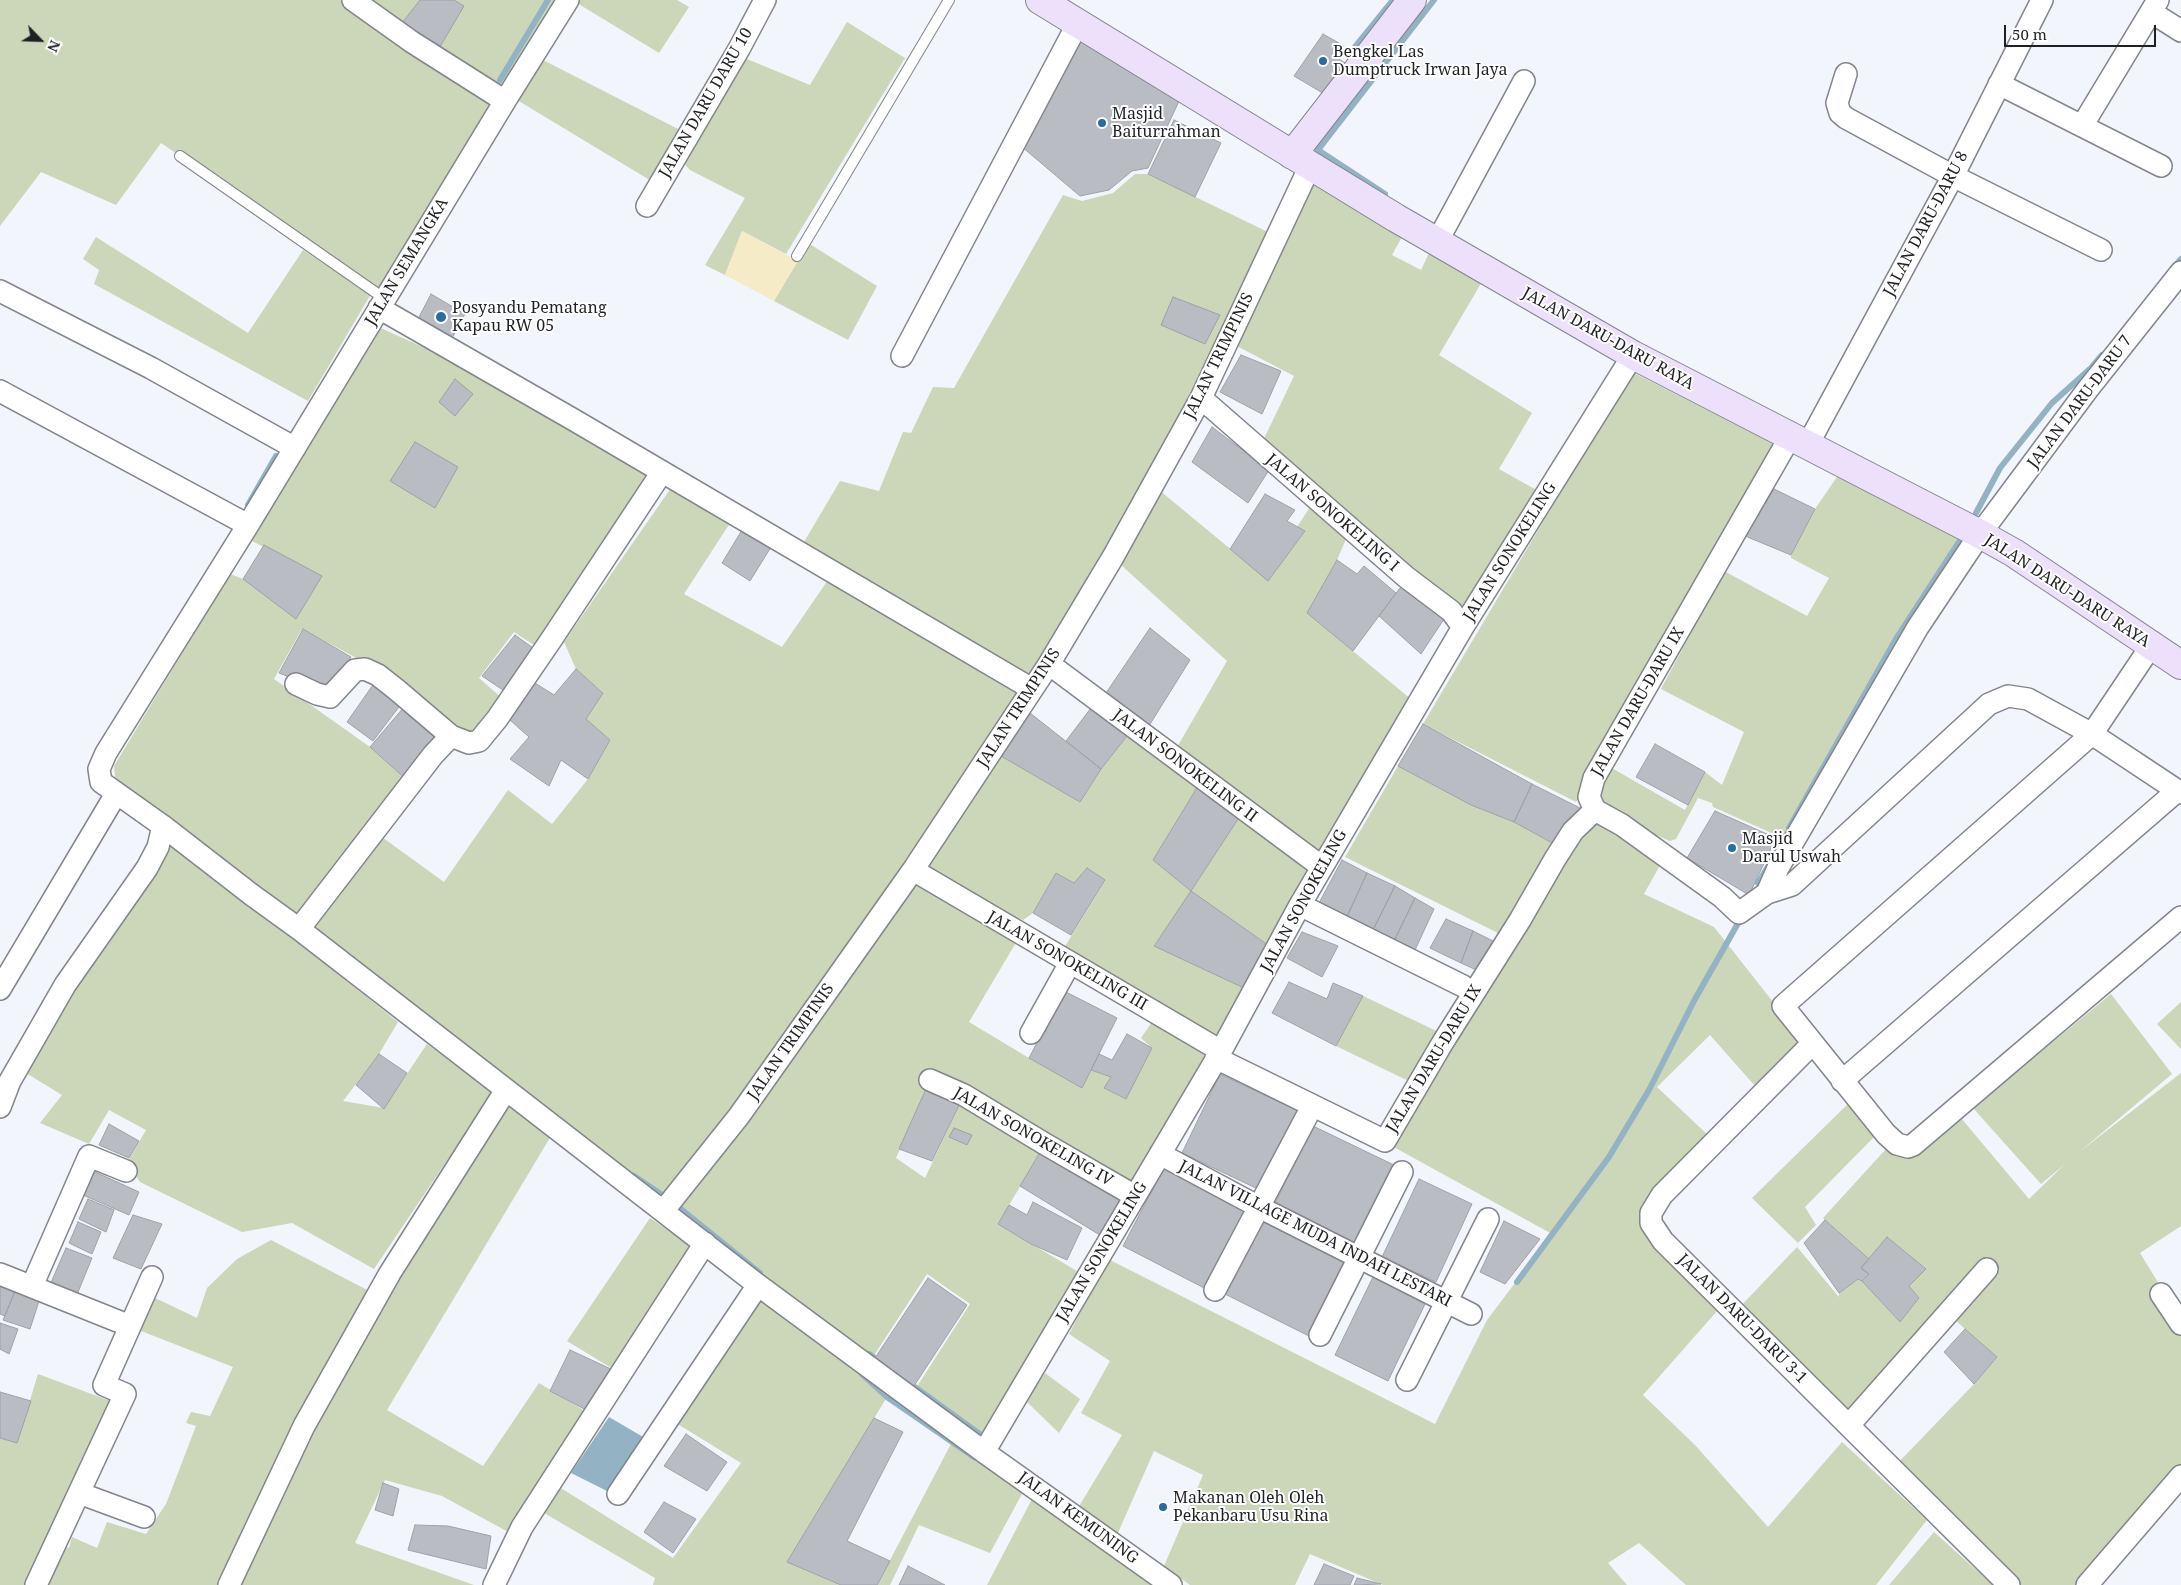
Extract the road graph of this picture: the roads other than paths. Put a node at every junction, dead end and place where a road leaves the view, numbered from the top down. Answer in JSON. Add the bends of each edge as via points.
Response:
{"nodes":[{"id":1,"x":353,"y":0,"type":"edge"},
{"id":2,"x":568,"y":0,"type":"edge"},
{"id":3,"x":765,"y":0,"type":"edge"},
{"id":4,"x":949,"y":0,"type":"edge"},
{"id":5,"x":1040,"y":0,"type":"edge"},
{"id":6,"x":1412,"y":0,"type":"edge"},
{"id":7,"x":2042,"y":0,"type":"edge"},
{"id":8,"x":2155,"y":6,"type":"edge"},
{"id":9,"x":1078,"y":23,"type":"junction"},
{"id":10,"x":2181,"y":30,"type":"edge"},
{"id":11,"x":1846,"y":74,"type":"dead end"},
{"id":12,"x":1524,"y":81,"type":"dead end"},
{"id":13,"x":1999,"y":84,"type":"junction"},
{"id":14,"x":505,"y":101,"type":"junction"},
{"id":15,"x":2082,"y":126,"type":"junction"},
{"id":16,"x":180,"y":156,"type":"dead end"},
{"id":17,"x":1301,"y":160,"type":"junction"},
{"id":18,"x":2161,"y":166,"type":"dead end"},
{"id":19,"x":1953,"y":176,"type":"junction"},
{"id":20,"x":647,"y":206,"type":"dead end"},
{"id":21,"x":1436,"y":242,"type":"junction"},
{"id":22,"x":2101,"y":250,"type":"dead end"},
{"id":23,"x":797,"y":256,"type":"dead end"},
{"id":24,"x":2181,"y":272,"type":"edge"},
{"id":25,"x":2,"y":296,"type":"edge"},
{"id":26,"x":382,"y":304,"type":"junction"},
{"id":27,"x":1633,"y":355,"type":"junction"},
{"id":28,"x":902,"y":356,"type":"dead end"},
{"id":29,"x":0,"y":390,"type":"edge"},
{"id":30,"x":1201,"y":398,"type":"junction"},
{"id":31,"x":1798,"y":441,"type":"junction"},
{"id":32,"x":296,"y":448,"type":"junction"},
{"id":33,"x":662,"y":472,"type":"junction"},
{"id":34,"x":248,"y":526,"type":"junction"},
{"id":35,"x":1980,"y":534,"type":"junction"},
{"id":36,"x":1463,"y":627,"type":"junction"},
{"id":37,"x":2151,"y":646,"type":"junction"},
{"id":38,"x":1049,"y":664,"type":"junction"},
{"id":39,"x":2181,"y":666,"type":"edge"},
{"id":40,"x":296,"y":684,"type":"dead end"},
{"id":41,"x":1032,"y":689,"type":"junction"},
{"id":42,"x":2092,"y":734,"type":"junction"},
{"id":43,"x":451,"y":736,"type":"junction"},
{"id":44,"x":2179,"y":792,"type":"edge"},
{"id":45,"x":116,"y":794,"type":"junction"},
{"id":46,"x":1595,"y":810,"type":"junction"},
{"id":47,"x":163,"y":826,"type":"junction"},
{"id":48,"x":1322,"y":867,"type":"junction"},
{"id":49,"x":913,"y":870,"type":"junction"},
{"id":50,"x":1767,"y":893,"type":"junction"},
{"id":51,"x":1300,"y":905,"type":"junction"},
{"id":52,"x":2181,"y":917,"type":"edge"},
{"id":53,"x":299,"y":929,"type":"junction"},
{"id":54,"x":1070,"y":963,"type":"junction"},
{"id":55,"x":1463,"y":986,"type":"dead end"},
{"id":56,"x":0,"y":989,"type":"edge"},
{"id":57,"x":1031,"y":1033,"type":"dead end"},
{"id":58,"x":1812,"y":1044,"type":"junction"},
{"id":59,"x":1219,"y":1055,"type":"junction"},
{"id":60,"x":930,"y":1080,"type":"dead end"},
{"id":61,"x":1842,"y":1081,"type":"junction"},
{"id":62,"x":506,"y":1090,"type":"junction"},
{"id":63,"x":0,"y":1107,"type":"edge"},
{"id":64,"x":1307,"y":1116,"type":"dead end"},
{"id":65,"x":1385,"y":1141,"type":"joint"},
{"id":66,"x":1160,"y":1154,"type":"junction"},
{"id":67,"x":126,"y":1171,"type":"dead end"},
{"id":68,"x":1402,"y":1172,"type":"dead end"},
{"id":69,"x":1135,"y":1196,"type":"junction"},
{"id":70,"x":1259,"y":1207,"type":"junction"},
{"id":71,"x":664,"y":1210,"type":"junction"},
{"id":72,"x":1488,"y":1219,"type":"dead end"},
{"id":73,"x":705,"y":1243,"type":"junction"},
{"id":74,"x":1359,"y":1257,"type":"junction"},
{"id":75,"x":1987,"y":1269,"type":"dead end"},
{"id":76,"x":0,"y":1274,"type":"edge"},
{"id":77,"x":152,"y":1277,"type":"dead end"},
{"id":78,"x":758,"y":1284,"type":"junction"},
{"id":79,"x":32,"y":1286,"type":"junction"},
{"id":80,"x":1215,"y":1290,"type":"dead end"},
{"id":81,"x":2161,"y":1294,"type":"dead end"},
{"id":82,"x":1447,"y":1302,"type":"junction"},
{"id":83,"x":1471,"y":1314,"type":"dead end"},
{"id":84,"x":2181,"y":1324,"type":"edge"},
{"id":85,"x":130,"y":1326,"type":"junction"},
{"id":86,"x":1320,"y":1335,"type":"dead end"},
{"id":87,"x":1408,"y":1380,"type":"dead end"},
{"id":88,"x":1849,"y":1425,"type":"junction"},
{"id":89,"x":984,"y":1452,"type":"junction"},
{"id":90,"x":2181,"y":1476,"type":"edge"},
{"id":91,"x":79,"y":1493,"type":"junction"},
{"id":92,"x":618,"y":1494,"type":"dead end"},
{"id":93,"x":144,"y":1516,"type":"dead end"},
{"id":94,"x":36,"y":1585,"type":"edge"},
{"id":95,"x":229,"y":1585,"type":"edge"},
{"id":96,"x":494,"y":1585,"type":"edge"},
{"id":97,"x":1171,"y":1585,"type":"edge"},
{"id":98,"x":2009,"y":1585,"type":"edge"},
{"id":99,"x":2088,"y":1585,"type":"edge"}],
"edges":[{"from":1,"to":14,"type":"street"},
{"from":2,"to":14,"type":"street","name":"JALAN SEMANGKA"},
{"from":3,"to":20,"type":"street","name":"JALAN DARU DARU 10"},
{"from":4,"to":23,"type":"lane"},
{"from":5,"to":9,"type":"main road","name":"JALAN DARU-DARU RAYA"},
{"from":6,"to":17,"type":"main road"},
{"from":7,"to":13,"type":"street","name":"JALAN DARU-DARU 8"},
{"from":8,"to":10,"type":"street"},
{"from":8,"to":15,"type":"street"},
{"from":9,"to":17,"type":"main road","name":"JALAN DARU-DARU RAYA"},
{"from":9,"to":28,"type":"street"},
{"from":11,"to":19,"type":"street","via":[[1838,97],[1840,113]]},
{"from":12,"to":21,"type":"street"},
{"from":13,"to":15,"type":"street"},
{"from":13,"to":19,"type":"street","name":"JALAN DARU-DARU 8"},
{"from":14,"to":26,"type":"street","name":"JALAN SEMANGKA"},
{"from":15,"to":18,"type":"street"},
{"from":16,"to":26,"type":"lane"},
{"from":17,"to":21,"type":"main road","name":"JALAN DARU-DARU RAYA"},
{"from":17,"to":30,"type":"street","name":"JALAN TRIMPINIS"},
{"from":19,"to":22,"type":"street"},
{"from":19,"to":31,"type":"street","name":"JALAN DARU-DARU 8"},
{"from":21,"to":27,"type":"main road","name":"JALAN DARU-DARU RAYA"},
{"from":24,"to":35,"type":"street","name":"JALAN DARU-DARU 7","via":[[2088,389]]},
{"from":25,"to":32,"type":"street","via":[[151,368]]},
{"from":26,"to":32,"type":"street","name":"JALAN SEMANGKA"},
{"from":26,"to":33,"type":"street"},
{"from":27,"to":31,"type":"main road","name":"JALAN DARU-DARU RAYA"},
{"from":27,"to":36,"type":"street","name":"JALAN SONOKELING"},
{"from":29,"to":34,"type":"street"},
{"from":30,"to":36,"type":"street","name":"JALAN SONOKELING I","via":[[1406,577],[1451,611]]},
{"from":30,"to":38,"type":"street","name":"JALAN TRIMPINIS"},
{"from":31,"to":35,"type":"main road","name":"JALAN DARU-DARU RAYA"},
{"from":31,"to":46,"type":"street","name":"JALAN DARU-DARU IX","via":[[1594,778],[1589,796]]},
{"from":32,"to":34,"type":"street","name":"JALAN SEMANGKA"},
{"from":33,"to":41,"type":"street"},
{"from":33,"to":43,"type":"street","via":[[485,735],[479,741],[469,743]]},
{"from":34,"to":45,"type":"street","name":"JALAN SEMANGKA","via":[[100,763],[101,782]]},
{"from":35,"to":37,"type":"main road","name":"JALAN DARU-DARU RAYA","via":[[2055,580]]},
{"from":35,"to":50,"type":"street","name":"JALAN DARU-DARU 7","via":[[1918,627],[1783,859]]},
{"from":36,"to":48,"type":"street","name":"JALAN SONOKELING"},
{"from":37,"to":39,"type":"main road","name":"JALAN DARU-DARU RAYA"},
{"from":37,"to":42,"type":"street"},
{"from":38,"to":41,"type":"street","name":"JALAN TRIMPINIS"},
{"from":38,"to":48,"type":"street","name":"JALAN SONOKELING II"},
{"from":40,"to":43,"type":"street","via":[[330,697],[355,670],[365,669],[378,675]]},
{"from":41,"to":49,"type":"street","name":"JALAN TRIMPINIS"},
{"from":42,"to":44,"type":"street"},
{"from":42,"to":50,"type":"street","via":[[2028,699],[2017,696],[1997,699],[1792,885]]},
{"from":42,"to":58,"type":"street","via":[[1783,1006]]},
{"from":43,"to":53,"type":"street"},
{"from":44,"to":61,"type":"street"},
{"from":45,"to":47,"type":"street","name":"JALAN SEMANGKA"},
{"from":45,"to":56,"type":"street"},
{"from":46,"to":50,"type":"street","via":[[1722,897],[1738,913]]},
{"from":46,"to":65,"type":"street","name":"JALAN DARU-DARU IX","via":[[1573,831],[1554,858],[1520,920]]},
{"from":47,"to":53,"type":"street","name":"JALAN SEMANGKA"},
{"from":47,"to":63,"type":"street","via":[[147,868],[65,985],[10,1081]]},
{"from":48,"to":51,"type":"street","name":"JALAN SONOKELING"},
{"from":49,"to":54,"type":"street","name":"JALAN SONOKELING III"},
{"from":49,"to":71,"type":"street","name":"JALAN TRIMPINIS","via":[[739,1116]]},
{"from":51,"to":55,"type":"street"},
{"from":51,"to":59,"type":"street","name":"JALAN SONOKELING"},
{"from":52,"to":61,"type":"street","via":[[1913,1145],[1904,1147],[1897,1144]]},
{"from":53,"to":62,"type":"street","name":"JALAN SEMANGKA"},
{"from":54,"to":57,"type":"street"},
{"from":54,"to":59,"type":"street","name":"JALAN SONOKELING III"},
{"from":58,"to":61,"type":"street"},
{"from":58,"to":88,"type":"street","name":"JALAN DARU-DARU 3-1","via":[[1662,1195],[1650,1218],[1663,1241]]},
{"from":59,"to":65,"type":"street","name":"JALAN SONOKELING III"},
{"from":59,"to":66,"type":"street","name":"JALAN SONOKELING"},
{"from":60,"to":69,"type":"street","name":"JALAN SONOKELING IV","via":[[964,1095]]},
{"from":62,"to":71,"type":"street","name":"JALAN KEMUNING"},
{"from":62,"to":95,"type":"street","via":[[390,1273],[304,1426]]},
{"from":64,"to":70,"type":"street"},
{"from":66,"to":69,"type":"street","name":"JALAN SONOKELING"},
{"from":66,"to":70,"type":"street","name":"JALAN VILLAGE MUDA INDAH LESTARI"},
{"from":67,"to":79,"type":"street","via":[[89,1156]]},
{"from":68,"to":74,"type":"street"},
{"from":69,"to":89,"type":"street","name":"JALAN SONOKELING"},
{"from":70,"to":74,"type":"street","name":"JALAN VILLAGE MUDA INDAH LESTARI"},
{"from":70,"to":80,"type":"street"},
{"from":71,"to":73,"type":"street","name":"JALAN KEMUNING"},
{"from":72,"to":82,"type":"street"},
{"from":73,"to":78,"type":"street","name":"JALAN KEMUNING"},
{"from":73,"to":96,"type":"street","via":[[522,1527]]},
{"from":74,"to":82,"type":"street","name":"JALAN VILLAGE MUDA INDAH LESTARI"},
{"from":74,"to":86,"type":"street"},
{"from":75,"to":88,"type":"street"},
{"from":76,"to":79,"type":"street"},
{"from":77,"to":85,"type":"street"},
{"from":78,"to":89,"type":"street","name":"JALAN KEMUNING"},
{"from":78,"to":92,"type":"street"},
{"from":79,"to":85,"type":"street"},
{"from":81,"to":84,"type":"street"},
{"from":82,"to":83,"type":"street","name":"JALAN VILLAGE MUDA INDAH LESTARI"},
{"from":82,"to":87,"type":"street"},
{"from":85,"to":91,"type":"street","via":[[104,1385],[125,1394]]},
{"from":88,"to":98,"type":"street","name":"JALAN DARU-DARU 3-1"},
{"from":89,"to":97,"type":"street","name":"JALAN KEMUNING"},
{"from":90,"to":99,"type":"street"},
{"from":91,"to":93,"type":"street"},
{"from":91,"to":94,"type":"street"}]}
